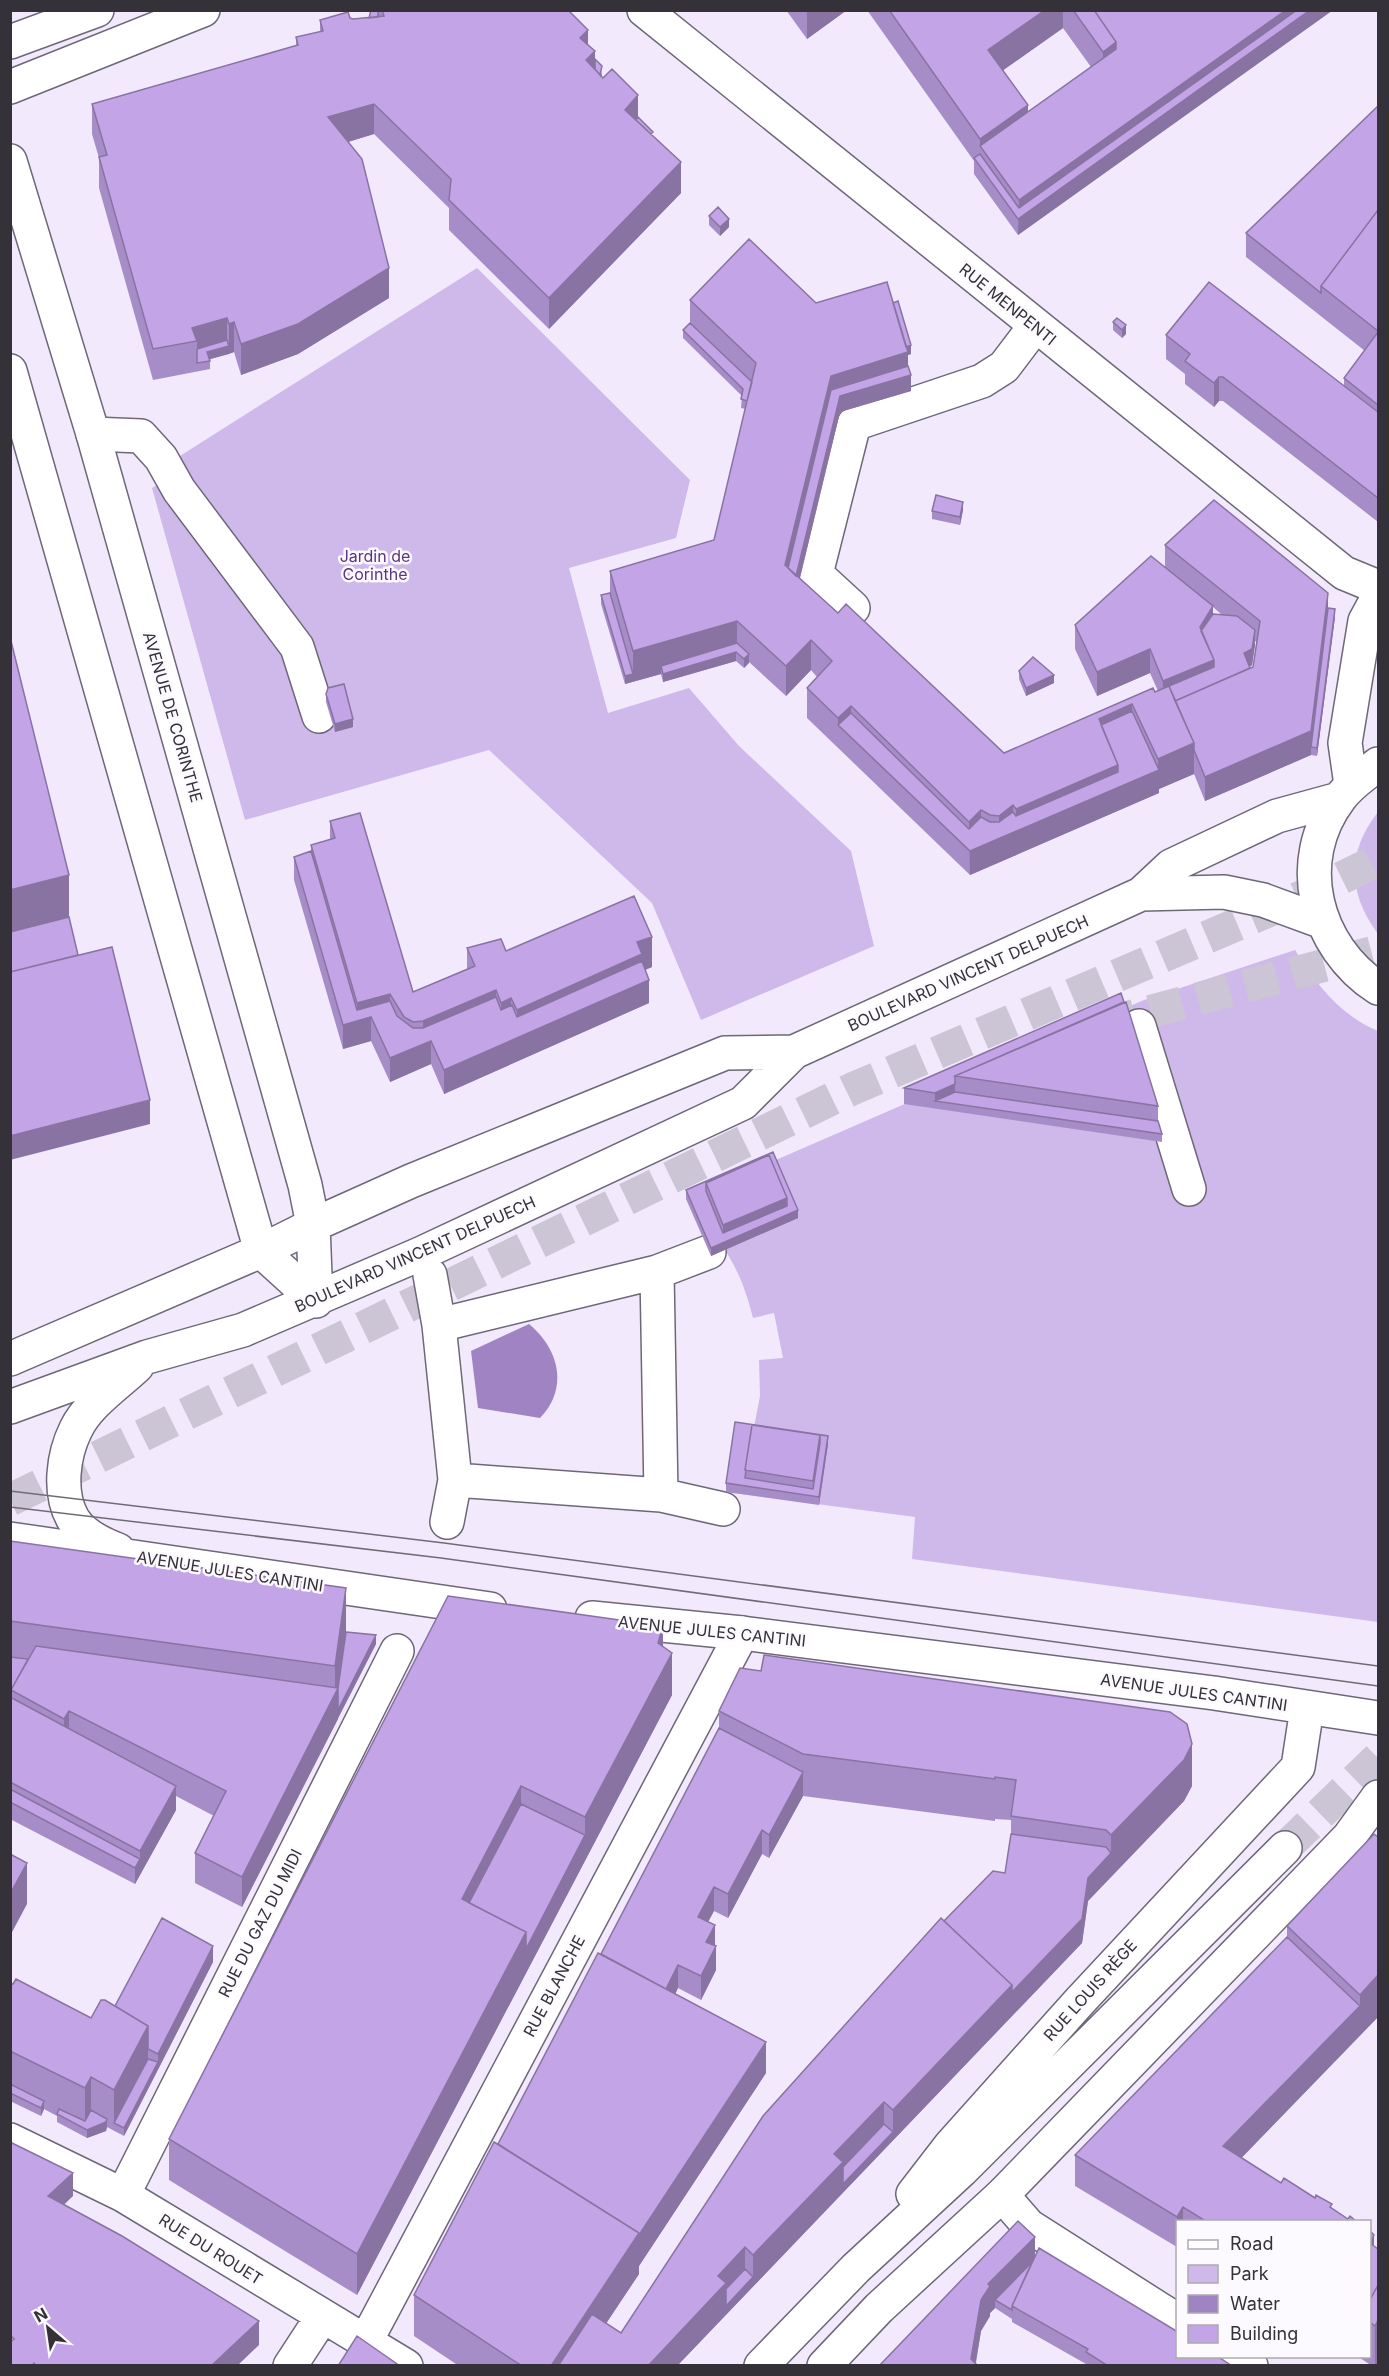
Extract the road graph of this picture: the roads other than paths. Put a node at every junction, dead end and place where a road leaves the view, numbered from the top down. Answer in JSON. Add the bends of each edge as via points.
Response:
{"nodes":[{"id":1,"x":97,"y":10,"type":"edge"},
{"id":2,"x":203,"y":10,"type":"edge"},
{"id":3,"x":644,"y":10,"type":"edge"},
{"id":4,"x":10,"y":42,"type":"edge"},
{"id":5,"x":10,"y":87,"type":"edge"},
{"id":6,"x":10,"y":160,"type":"edge"},
{"id":7,"x":18,"y":213,"type":"edge"},
{"id":8,"x":1035,"y":326,"type":"junction"},
{"id":9,"x":10,"y":370,"type":"edge"},
{"id":10,"x":93,"y":434,"type":"junction"},
{"id":11,"x":1378,"y":587,"type":"edge"},
{"id":12,"x":1378,"y":597,"type":"edge"},
{"id":13,"x":853,"y":608,"type":"edge"},
{"id":14,"x":320,"y":716,"type":"dead end"},
{"id":15,"x":1378,"y":764,"type":"edge"},
{"id":16,"x":1345,"y":792,"type":"junction"},
{"id":17,"x":1142,"y":894,"type":"junction"},
{"id":18,"x":1323,"y":922,"type":"junction"},
{"id":19,"x":1378,"y":988,"type":"edge"},
{"id":20,"x":1139,"y":1026,"type":"dead end"},
{"id":21,"x":794,"y":1052,"type":"junction"},
{"id":22,"x":1189,"y":1189,"type":"dead end"},
{"id":23,"x":313,"y":1225,"type":"junction"},
{"id":24,"x":261,"y":1251,"type":"junction"},
{"id":25,"x":710,"y":1252,"type":"edge"},
{"id":26,"x":657,"y":1272,"type":"junction"},
{"id":27,"x":430,"y":1275,"type":"dead end"},
{"id":28,"x":316,"y":1301,"type":"junction"},
{"id":29,"x":439,"y":1325,"type":"junction"},
{"id":30,"x":147,"y":1357,"type":"junction"},
{"id":31,"x":10,"y":1359,"type":"edge"},
{"id":32,"x":10,"y":1407,"type":"edge"},
{"id":33,"x":455,"y":1480,"type":"junction"},
{"id":34,"x":661,"y":1495,"type":"junction"},
{"id":35,"x":723,"y":1509,"type":"dead end"},
{"id":36,"x":447,"y":1522,"type":"dead end"},
{"id":37,"x":10,"y":1539,"type":"edge"},
{"id":38,"x":131,"y":1556,"type":"junction"},
{"id":39,"x":516,"y":1611,"type":"edge"},
{"id":40,"x":563,"y":1616,"type":"edge"},
{"id":41,"x":742,"y":1633,"type":"junction"},
{"id":42,"x":397,"y":1650,"type":"dead end"},
{"id":43,"x":1306,"y":1708,"type":"junction"},
{"id":44,"x":1378,"y":1718,"type":"edge"},
{"id":45,"x":1378,"y":1797,"type":"edge"},
{"id":46,"x":10,"y":2140,"type":"edge"},
{"id":47,"x":123,"y":2195,"type":"junction"},
{"id":48,"x":1002,"y":2195,"type":"junction"},
{"id":49,"x":856,"y":2268,"type":"junction"},
{"id":50,"x":879,"y":2308,"type":"junction"},
{"id":51,"x":322,"y":2317,"type":"junction"},
{"id":52,"x":1176,"y":2320,"type":"edge"},
{"id":53,"x":367,"y":2339,"type":"junction"},
{"id":54,"x":290,"y":2366,"type":"edge"},
{"id":55,"x":406,"y":2366,"type":"edge"},
{"id":56,"x":761,"y":2366,"type":"edge"},
{"id":57,"x":824,"y":2366,"type":"edge"}],
"edges":[{"from":1,"to":4,"type":"main road"},
{"from":2,"to":5,"type":"main road"},
{"from":3,"to":8,"type":"main road","name":"RUE MENPENTI"},
{"from":6,"to":7,"type":"main road","name":"AVENUE DE CORINTHE"},
{"from":7,"to":10,"type":"main road","name":"AVENUE DE CORINTHE"},
{"from":8,"to":11,"type":"main road","name":"RUE MENPENTI","via":[[1344,573]]},
{"from":8,"to":13,"type":"main road","via":[[1004,367],[982,381],[854,424],[816,574]]},
{"from":9,"to":24,"type":"main road"},
{"from":10,"to":14,"type":"main road","via":[[141,436],[160,458],[179,490],[297,647]]},
{"from":10,"to":23,"type":"main road","name":"AVENUE DE CORINTHE","via":[[302,1173]]},
{"from":12,"to":16,"type":"main road","via":[[1365,621],[1345,743]]},
{"from":15,"to":16,"type":"main road"},
{"from":16,"to":17,"type":"main road","name":"BOULEVARD VINCENT DELPUECH","via":[[1277,816],[1171,866]]},
{"from":16,"to":18,"type":"main road","via":[[1323,828],[1315,858],[1315,891]]},
{"from":17,"to":18,"type":"main road","name":"BOULEVARD VINCENT DELPUECH","via":[[1224,892],[1263,900]]},
{"from":17,"to":21,"type":"main road","name":"BOULEVARD VINCENT DELPUECH"},
{"from":18,"to":19,"type":"main road","via":[[1338,952],[1360,976]]},
{"from":20,"to":22,"type":"main road"},
{"from":21,"to":23,"type":"main road","name":"BOULEVARD VINCENT DELPUECH","via":[[725,1053]]},
{"from":21,"to":28,"type":"main road","name":"BOULEVARD VINCENT DELPUECH","via":[[743,1103]]},
{"from":23,"to":24,"type":"main road","name":"BOULEVARD VINCENT DELPUECH"},
{"from":23,"to":28,"type":"main road","name":"AVENUE DE CORINTHE"},
{"from":24,"to":28,"type":"main road"},
{"from":24,"to":31,"type":"main road","name":"BOULEVARD VINCENT DELPUECH"},
{"from":25,"to":26,"type":"main road"},
{"from":26,"to":29,"type":"main road"},
{"from":26,"to":34,"type":"main road"},
{"from":27,"to":29,"type":"main road"},
{"from":28,"to":30,"type":"main road","name":"BOULEVARD VINCENT DELPUECH","via":[[243,1330]]},
{"from":29,"to":33,"type":"main road"},
{"from":30,"to":32,"type":"main road","name":"BOULEVARD VINCENT DELPUECH"},
{"from":30,"to":38,"type":"main road","via":[[91,1409],[76,1429],[63,1486],[73,1519],[98,1542]]},
{"from":33,"to":34,"type":"main road"},
{"from":33,"to":36,"type":"main road"},
{"from":34,"to":35,"type":"main road"},
{"from":37,"to":38,"type":"main road","name":"AVENUE JULES CANTINI"},
{"from":38,"to":39,"type":"main road","name":"AVENUE JULES CANTINI"},
{"from":40,"to":41,"type":"main road","name":"AVENUE JULES CANTINI"},
{"from":41,"to":43,"type":"main road","name":"AVENUE JULES CANTINI"},
{"from":41,"to":53,"type":"main road","name":"RUE BLANCHE"},
{"from":42,"to":47,"type":"main road","name":"RUE DU GAZ DU MIDI"},
{"from":43,"to":44,"type":"main road","name":"AVENUE JULES CANTINI"},
{"from":43,"to":49,"type":"main road","name":"RUE LOUIS RÈGE","via":[[1298,1767],[1078,2002],[950,2146]]},
{"from":45,"to":48,"type":"main road","name":"RUE LOUIS RÈGE","via":[[1349,1837]]},
{"from":46,"to":47,"type":"main road","name":"RUE DU ROUET"},
{"from":47,"to":51,"type":"main road","name":"RUE DU ROUET"},
{"from":48,"to":50,"type":"main road","name":"RUE LOUIS RÈGE"},
{"from":48,"to":52,"type":"main road","via":[[1029,2226]]},
{"from":49,"to":50,"type":"main road","name":"RUE LOUIS RÈGE","via":[[1292,1856],[979,2186]]},
{"from":49,"to":56,"type":"main road","name":"RUE LOUIS RÈGE"},
{"from":50,"to":57,"type":"main road","name":"RUE LOUIS RÈGE"},
{"from":51,"to":53,"type":"main road","name":"RUE DU ROUET"},
{"from":51,"to":54,"type":"main road"},
{"from":53,"to":55,"type":"main road","name":"RUE DU ROUET"}]}
